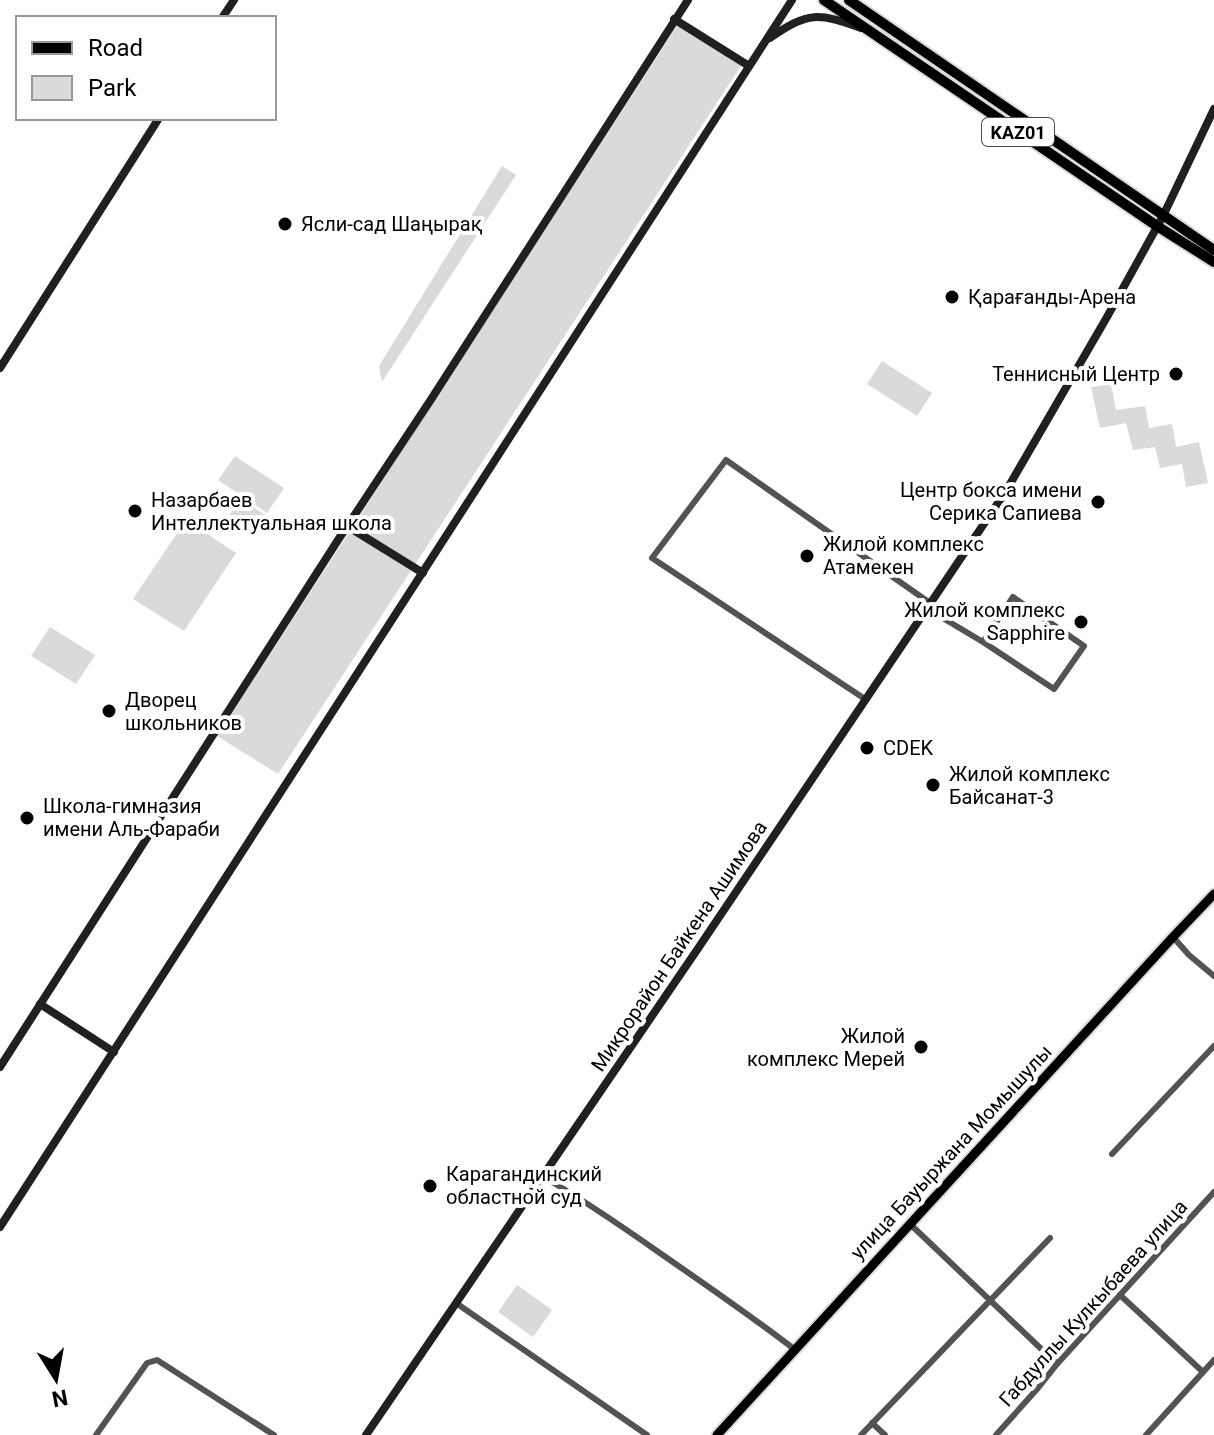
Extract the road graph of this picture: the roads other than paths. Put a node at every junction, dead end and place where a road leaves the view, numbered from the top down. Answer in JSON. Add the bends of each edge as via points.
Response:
{"nodes":[{"id":1,"x":687,"y":0,"type":"edge"},
{"id":2,"x":792,"y":0,"type":"edge"},
{"id":3,"x":824,"y":0,"type":"edge"},
{"id":4,"x":849,"y":0,"type":"edge"},
{"id":5,"x":674,"y":19,"type":"junction"},
{"id":6,"x":867,"y":30,"type":"junction"},
{"id":7,"x":766,"y":41,"type":"junction"},
{"id":8,"x":749,"y":66,"type":"junction"},
{"id":9,"x":1214,"y":109,"type":"edge"},
{"id":10,"x":158,"y":120,"type":"edge"},
{"id":11,"x":1160,"y":221,"type":"junction"},
{"id":12,"x":1214,"y":250,"type":"edge"},
{"id":13,"x":1214,"y":262,"type":"edge"},
{"id":14,"x":0,"y":368,"type":"edge"},
{"id":15,"x":347,"y":526,"type":"junction"},
{"id":16,"x":423,"y":573,"type":"junction"},
{"id":17,"x":928,"y":606,"type":"junction"},
{"id":18,"x":983,"y":642,"type":"junction"},
{"id":19,"x":865,"y":699,"type":"junction"},
{"id":20,"x":1214,"y":894,"type":"edge"},
{"id":21,"x":1173,"y":937,"type":"junction"},
{"id":22,"x":1214,"y":976,"type":"edge"},
{"id":23,"x":40,"y":1004,"type":"junction"},
{"id":24,"x":1214,"y":1046,"type":"edge"},
{"id":25,"x":114,"y":1052,"type":"junction"},
{"id":26,"x":0,"y":1067,"type":"edge"},
{"id":27,"x":1112,"y":1154,"type":"dead end"},
{"id":28,"x":542,"y":1176,"type":"junction"},
{"id":29,"x":1214,"y":1192,"type":"edge"},
{"id":30,"x":910,"y":1224,"type":"junction"},
{"id":31,"x":0,"y":1227,"type":"edge"},
{"id":32,"x":1050,"y":1238,"type":"dead end"},
{"id":33,"x":1120,"y":1295,"type":"junction"},
{"id":34,"x":990,"y":1300,"type":"junction"},
{"id":35,"x":456,"y":1303,"type":"junction"},
{"id":36,"x":794,"y":1349,"type":"junction"},
{"id":37,"x":1214,"y":1360,"type":"edge"},
{"id":38,"x":1057,"y":1364,"type":"junction"},
{"id":39,"x":1203,"y":1372,"type":"junction"},
{"id":40,"x":872,"y":1423,"type":"junction"},
{"id":41,"x":96,"y":1435,"type":"edge"},
{"id":42,"x":274,"y":1435,"type":"edge"},
{"id":43,"x":366,"y":1435,"type":"edge"},
{"id":44,"x":647,"y":1435,"type":"edge"},
{"id":45,"x":717,"y":1435,"type":"edge"},
{"id":46,"x":861,"y":1435,"type":"edge"},
{"id":47,"x":885,"y":1435,"type":"edge"},
{"id":48,"x":996,"y":1435,"type":"edge"},
{"id":49,"x":1146,"y":1435,"type":"edge"}],
"edges":[{"from":1,"to":5,"type":"main road"},
{"from":2,"to":7,"type":"main road"},
{"from":3,"to":6,"type":"highway","number":"KАZ01"},
{"from":4,"to":11,"type":"highway","number":"KАZ01"},
{"from":5,"to":8,"type":"main road"},
{"from":5,"to":15,"type":"main road"},
{"from":6,"to":7,"type":"main road","via":[[826,16],[801,20]]},
{"from":6,"to":11,"type":"highway","number":"KАZ01"},
{"from":7,"to":8,"type":"main road"},
{"from":8,"to":16,"type":"main road"},
{"from":9,"to":11,"type":"main road","name":"Микрорайон Байкена Ашимова"},
{"from":10,"to":14,"type":"main road"},
{"from":11,"to":12,"type":"highway","number":"KАZ01"},
{"from":11,"to":13,"type":"highway","number":"KАZ01"},
{"from":11,"to":17,"type":"main road","name":"Микрорайон Байкена Ашимова","via":[[1015,474]]},
{"from":15,"to":16,"type":"main road"},
{"from":15,"to":23,"type":"main road"},
{"from":16,"to":25,"type":"main road"},
{"from":17,"to":18,"type":"street"},
{"from":17,"to":19,"type":"main road","name":"Микрорайон Байкена Ашимова"},
{"from":17,"to":19,"type":"street","via":[[726,460],[652,558]]},
{"from":18,"to":18,"type":"street","via":[[1054,689],[1084,646],[1013,597]]},
{"from":19,"to":28,"type":"main road","name":"Микрорайон Байкена Ашимова"},
{"from":20,"to":21,"type":"main road","name":"улица Бауыржана Момышулы"},
{"from":21,"to":22,"type":"street"},
{"from":21,"to":30,"type":"main road","name":"улица Бауыржана Момышулы"},
{"from":23,"to":25,"type":"main road"},
{"from":23,"to":26,"type":"main road"},
{"from":24,"to":27,"type":"street"},
{"from":25,"to":31,"type":"main road"},
{"from":28,"to":35,"type":"main road","name":"Микрорайон Байкена Ашимова"},
{"from":28,"to":36,"type":"street","via":[[637,1236]]},
{"from":29,"to":33,"type":"street","name":"Габдуллы Кулкыбаева улица"},
{"from":30,"to":34,"type":"street"},
{"from":30,"to":36,"type":"main road","name":"улица Бауыржана Момышулы"},
{"from":32,"to":34,"type":"street"},
{"from":33,"to":38,"type":"street","name":"Габдуллы Кулкыбаева улица"},
{"from":33,"to":39,"type":"street"},
{"from":34,"to":38,"type":"street"},
{"from":34,"to":40,"type":"street"},
{"from":35,"to":43,"type":"main road","name":"Микрорайон Байкена Ашимова"},
{"from":35,"to":44,"type":"street"},
{"from":36,"to":45,"type":"main road","name":"улица Бауыржана Момышулы"},
{"from":37,"to":39,"type":"street"},
{"from":38,"to":48,"type":"street","name":"Габдуллы Кулкыбаева улица"},
{"from":39,"to":49,"type":"street"},
{"from":40,"to":46,"type":"street"},
{"from":40,"to":47,"type":"street"},
{"from":41,"to":42,"type":"street","via":[[147,1363],[157,1360]]}]}
